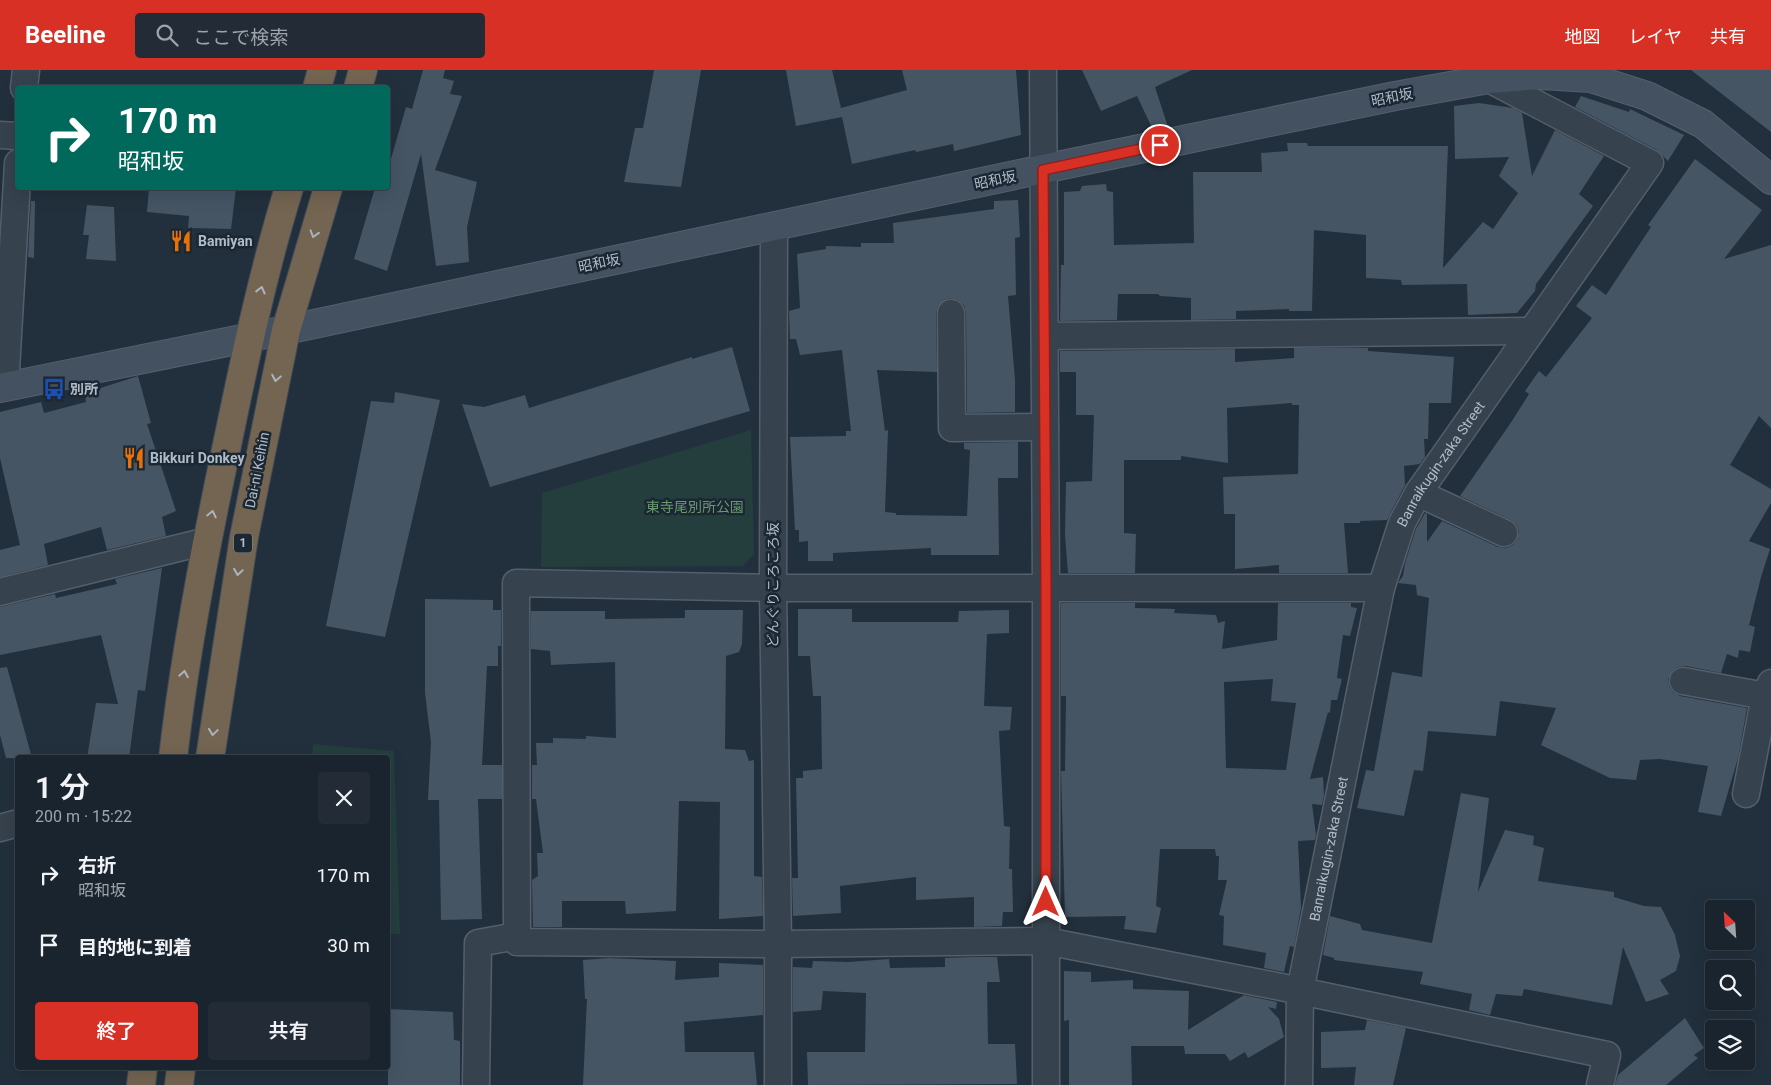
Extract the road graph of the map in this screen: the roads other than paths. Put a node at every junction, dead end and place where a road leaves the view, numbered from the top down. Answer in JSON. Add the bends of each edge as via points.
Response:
{"nodes":[{"id":1,"x":26,"y":70,"type":"edge"},
{"id":2,"x":322,"y":70,"type":"edge"},
{"id":3,"x":363,"y":70,"type":"edge"},
{"id":4,"x":1043,"y":70,"type":"edge"},
{"id":5,"x":1594,"y":74,"type":"edge"},
{"id":6,"x":1489,"y":79,"type":"junction"},
{"id":7,"x":24,"y":85,"type":"edge"},
{"id":8,"x":319,"y":85,"type":"edge"},
{"id":9,"x":359,"y":85,"type":"edge"},
{"id":10,"x":0,"y":135,"type":"edge"},
{"id":11,"x":15,"y":136,"type":"edge"},
{"id":12,"x":1043,"y":170,"type":"junction"},
{"id":13,"x":1771,"y":180,"type":"edge"},
{"id":14,"x":16,"y":190,"type":"edge"},
{"id":15,"x":288,"y":190,"type":"edge"},
{"id":16,"x":327,"y":190,"type":"edge"},
{"id":17,"x":774,"y":226,"type":"junction"},
{"id":18,"x":951,"y":313,"type":"dead end"},
{"id":19,"x":286,"y":330,"type":"junction"},
{"id":20,"x":1531,"y":331,"type":"junction"},
{"id":21,"x":1045,"y":336,"type":"junction"},
{"id":22,"x":249,"y":337,"type":"junction"},
{"id":23,"x":2,"y":388,"type":"edge"},
{"id":24,"x":1045,"y":427,"type":"junction"},
{"id":25,"x":1418,"y":494,"type":"junction"},
{"id":26,"x":1504,"y":533,"type":"dead end"},
{"id":27,"x":207,"y":541,"type":"junction"},
{"id":28,"x":773,"y":588,"type":"junction"},
{"id":29,"x":1046,"y":588,"type":"junction"},
{"id":30,"x":1381,"y":588,"type":"junction"},
{"id":31,"x":0,"y":592,"type":"edge"},
{"id":32,"x":1683,"y":681,"type":"dead end"},
{"id":33,"x":1769,"y":692,"type":"edge"},
{"id":34,"x":173,"y":755,"type":"edge"},
{"id":35,"x":210,"y":755,"type":"edge"},
{"id":36,"x":1746,"y":794,"type":"dead end"},
{"id":37,"x":15,"y":824,"type":"edge"},
{"id":38,"x":0,"y":828,"type":"edge"},
{"id":39,"x":517,"y":936,"type":"junction"},
{"id":40,"x":1046,"y":941,"type":"junction"},
{"id":41,"x":778,"y":944,"type":"junction"},
{"id":42,"x":1300,"y":991,"type":"junction"},
{"id":43,"x":143,"y":1070,"type":"edge"},
{"id":44,"x":181,"y":1070,"type":"edge"},
{"id":45,"x":141,"y":1085,"type":"edge"},
{"id":46,"x":179,"y":1085,"type":"edge"},
{"id":47,"x":476,"y":1085,"type":"edge"},
{"id":48,"x":778,"y":1085,"type":"edge"},
{"id":49,"x":1046,"y":1085,"type":"edge"},
{"id":50,"x":1299,"y":1085,"type":"edge"},
{"id":51,"x":1600,"y":1085,"type":"edge"}],
"edges":[{"from":1,"to":7,"type":"street"},
{"from":2,"to":8,"type":"highway"},
{"from":3,"to":9,"type":"highway"},
{"from":4,"to":12,"type":"street"},
{"from":5,"to":6,"type":"street","name":"昭和坂"},
{"from":5,"to":13,"type":"street","name":"昭和坂","via":[[1703,124]]},
{"from":6,"to":12,"type":"street","name":"昭和坂"},
{"from":6,"to":20,"type":"street","name":"Banraikugin-zaka Street","via":[[1650,162]]},
{"from":10,"to":11,"type":"street"},
{"from":12,"to":17,"type":"street","name":"昭和坂"},
{"from":12,"to":21,"type":"street"},
{"from":14,"to":23,"type":"street"},
{"from":22,"to":15,"type":"highway","one_way":true},
{"from":16,"to":19,"type":"highway","name":"Dai-ni Keihin","number":"1","one_way":true},
{"from":17,"to":19,"type":"street","name":"昭和坂"},
{"from":17,"to":28,"type":"street","name":"どんぐりころころ坂"},
{"from":18,"to":24,"type":"street","via":[[952,428]]},
{"from":19,"to":22,"type":"street","name":"昭和坂"},
{"from":19,"to":35,"type":"highway","name":"Dai-ni Keihin","number":"1","one_way":true,"via":[[244,537]]},
{"from":20,"to":21,"type":"street"},
{"from":20,"to":25,"type":"street","name":"Banraikugin-zaka Street"},
{"from":21,"to":24,"type":"street"},
{"from":22,"to":23,"type":"street","name":"昭和坂"},
{"from":27,"to":22,"type":"highway","one_way":true},
{"from":24,"to":29,"type":"street"},
{"from":25,"to":26,"type":"street"},
{"from":25,"to":30,"type":"street","name":"Banraikugin-zaka Street","via":[[1402,524]]},
{"from":27,"to":31,"type":"street"},
{"from":34,"to":27,"type":"highway","one_way":true},
{"from":28,"to":29,"type":"street"},
{"from":28,"to":39,"type":"street","via":[[516,583]]},
{"from":28,"to":41,"type":"street","name":"どんぐりころころ坂"},
{"from":29,"to":30,"type":"street"},
{"from":29,"to":40,"type":"street"},
{"from":30,"to":42,"type":"street","name":"Banraikugin-zaka Street"},
{"from":32,"to":33,"type":"street"},
{"from":33,"to":36,"type":"street"},
{"from":37,"to":38,"type":"street"},
{"from":39,"to":41,"type":"street","via":[[517,942]]},
{"from":39,"to":47,"type":"street","via":[[478,943]]},
{"from":40,"to":41,"type":"street"},
{"from":40,"to":42,"type":"street"},
{"from":40,"to":49,"type":"street"},
{"from":41,"to":48,"type":"street","name":"どんぐりころころ坂"},
{"from":42,"to":50,"type":"street","name":"Banraikugin-zaka Street"},
{"from":42,"to":51,"type":"street","via":[[1607,1055]]},
{"from":43,"to":45,"type":"highway"},
{"from":44,"to":46,"type":"highway"}]}
